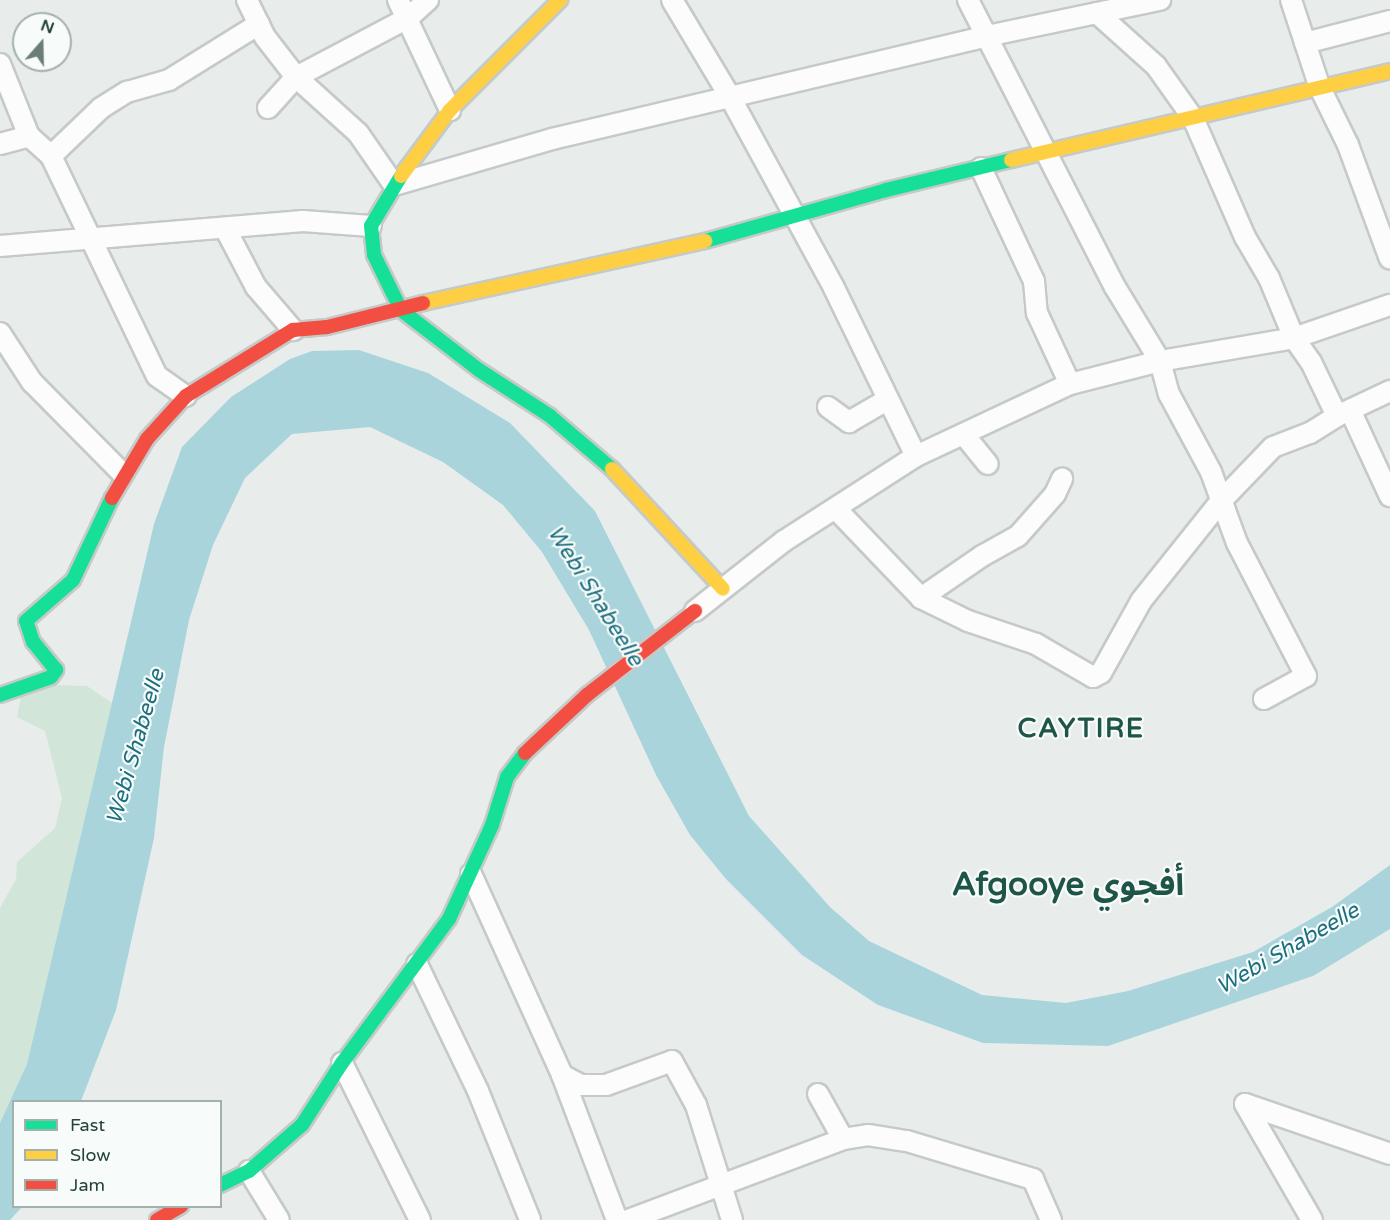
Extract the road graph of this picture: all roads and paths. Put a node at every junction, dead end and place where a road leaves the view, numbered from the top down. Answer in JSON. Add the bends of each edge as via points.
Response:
{"nodes":[{"id":1,"x":247,"y":0,"type":"edge"},
{"id":2,"x":398,"y":0,"type":"edge"},
{"id":3,"x":428,"y":0,"type":"edge"},
{"id":4,"x":560,"y":0,"type":"edge"},
{"id":5,"x":672,"y":0,"type":"edge"},
{"id":6,"x":968,"y":0,"type":"edge"},
{"id":7,"x":1160,"y":0,"type":"edge"},
{"id":8,"x":1291,"y":0,"type":"edge"},
{"id":9,"x":1097,"y":14,"type":"junction"},
{"id":10,"x":408,"y":18,"type":"junction"},
{"id":11,"x":1390,"y":21,"type":"edge"},
{"id":12,"x":259,"y":24,"type":"junction"},
{"id":13,"x":987,"y":36,"type":"junction"},
{"id":14,"x":1305,"y":43,"type":"junction"},
{"id":15,"x":0,"y":64,"type":"edge"},
{"id":16,"x":1390,"y":71,"type":"edge"},
{"id":17,"x":296,"y":77,"type":"junction"},
{"id":18,"x":1320,"y":88,"type":"junction"},
{"id":19,"x":730,"y":97,"type":"junction"},
{"id":20,"x":268,"y":108,"type":"dead end"},
{"id":21,"x":450,"y":110,"type":"junction"},
{"id":22,"x":1193,"y":118,"type":"junction"},
{"id":23,"x":29,"y":136,"type":"junction"},
{"id":24,"x":0,"y":144,"type":"edge"},
{"id":25,"x":1046,"y":152,"type":"junction"},
{"id":26,"x":51,"y":156,"type":"junction"},
{"id":27,"x":981,"y":168,"type":"junction"},
{"id":28,"x":394,"y":185,"type":"junction"},
{"id":29,"x":796,"y":217,"type":"junction"},
{"id":30,"x":371,"y":226,"type":"junction"},
{"id":31,"x":225,"y":228,"type":"junction"},
{"id":32,"x":89,"y":237,"type":"junction"},
{"id":33,"x":0,"y":246,"type":"edge"},
{"id":34,"x":1390,"y":259,"type":"edge"},
{"id":35,"x":1390,"y":306,"type":"edge"},
{"id":36,"x":401,"y":310,"type":"junction"},
{"id":37,"x":293,"y":330,"type":"junction"},
{"id":38,"x":0,"y":333,"type":"edge"},
{"id":39,"x":1294,"y":338,"type":"junction"},
{"id":40,"x":1161,"y":361,"type":"junction"},
{"id":41,"x":1070,"y":384,"type":"junction"},
{"id":42,"x":1390,"y":392,"type":"edge"},
{"id":43,"x":186,"y":396,"type":"junction"},
{"id":44,"x":887,"y":400,"type":"junction"},
{"id":45,"x":828,"y":407,"type":"dead end"},
{"id":46,"x":1343,"y":413,"type":"junction"},
{"id":47,"x":965,"y":436,"type":"junction"},
{"id":48,"x":916,"y":456,"type":"junction"},
{"id":49,"x":988,"y":464,"type":"dead end"},
{"id":50,"x":123,"y":474,"type":"junction"},
{"id":51,"x":1062,"y":479,"type":"dead end"},
{"id":52,"x":1390,"y":496,"type":"edge"},
{"id":53,"x":1220,"y":502,"type":"junction"},
{"id":54,"x":836,"y":509,"type":"junction"},
{"id":55,"x":723,"y":589,"type":"junction"},
{"id":56,"x":921,"y":598,"type":"junction"},
{"id":57,"x":695,"y":611,"type":"joint"},
{"id":58,"x":0,"y":695,"type":"edge"},
{"id":59,"x":1264,"y":699,"type":"dead end"},
{"id":60,"x":471,"y":874,"type":"junction"},
{"id":61,"x":417,"y":964,"type":"junction"},
{"id":62,"x":342,"y":1063,"type":"junction"},
{"id":63,"x":562,"y":1075,"type":"junction"},
{"id":64,"x":818,"y":1094,"type":"dead end"},
{"id":65,"x":843,"y":1139,"type":"junction"},
{"id":66,"x":1390,"y":1154,"type":"edge"},
{"id":67,"x":249,"y":1171,"type":"junction"},
{"id":68,"x":222,"y":1184,"type":"edge"},
{"id":69,"x":719,"y":1185,"type":"junction"},
{"id":70,"x":178,"y":1208,"type":"edge"},
{"id":71,"x":157,"y":1220,"type":"edge"},
{"id":72,"x":279,"y":1220,"type":"edge"},
{"id":73,"x":420,"y":1220,"type":"edge"},
{"id":74,"x":530,"y":1220,"type":"edge"},
{"id":75,"x":617,"y":1220,"type":"edge"},
{"id":76,"x":627,"y":1220,"type":"edge"},
{"id":77,"x":732,"y":1220,"type":"edge"},
{"id":78,"x":1051,"y":1220,"type":"edge"},
{"id":79,"x":1312,"y":1220,"type":"edge"}],
"edges":[{"from":1,"to":12,"type":"street"},
{"from":2,"to":10,"type":"street"},
{"from":3,"to":10,"type":"street"},
{"from":4,"to":21,"type":"street"},
{"from":5,"to":19,"type":"street"},
{"from":6,"to":13,"type":"street"},
{"from":7,"to":9,"type":"street"},
{"from":8,"to":14,"type":"street"},
{"from":9,"to":13,"type":"street"},
{"from":9,"to":22,"type":"street","via":[[1156,66]]},
{"from":10,"to":17,"type":"street"},
{"from":10,"to":21,"type":"street"},
{"from":11,"to":14,"type":"street"},
{"from":12,"to":17,"type":"street"},
{"from":12,"to":26,"type":"street","via":[[169,80],[127,92],[101,108]]},
{"from":13,"to":19,"type":"street"},
{"from":13,"to":25,"type":"street"},
{"from":14,"to":18,"type":"street"},
{"from":15,"to":23,"type":"street"},
{"from":16,"to":18,"type":"street"},
{"from":17,"to":20,"type":"street"},
{"from":17,"to":28,"type":"street","via":[[358,133]]},
{"from":18,"to":22,"type":"street"},
{"from":18,"to":34,"type":"street","via":[[1348,145]]},
{"from":19,"to":28,"type":"street","via":[[552,139]]},
{"from":19,"to":29,"type":"street"},
{"from":21,"to":28,"type":"street"},
{"from":22,"to":25,"type":"street"},
{"from":22,"to":39,"type":"street"},
{"from":23,"to":24,"type":"street"},
{"from":23,"to":26,"type":"street"},
{"from":25,"to":27,"type":"street"},
{"from":25,"to":40,"type":"street","via":[[1114,287]]},
{"from":26,"to":32,"type":"street"},
{"from":27,"to":29,"type":"street","via":[[886,190]]},
{"from":27,"to":41,"type":"street","via":[[1034,281],[1037,313]]},
{"from":28,"to":30,"type":"street"},
{"from":29,"to":36,"type":"street"},
{"from":29,"to":44,"type":"street"},
{"from":30,"to":31,"type":"street","via":[[303,221]]},
{"from":30,"to":36,"type":"street","via":[[374,255]]},
{"from":31,"to":32,"type":"street"},
{"from":31,"to":37,"type":"street","via":[[256,287]]},
{"from":32,"to":33,"type":"street"},
{"from":32,"to":43,"type":"street","via":[[157,376]]},
{"from":35,"to":39,"type":"street"},
{"from":36,"to":37,"type":"street","via":[[327,327]]},
{"from":36,"to":55,"type":"street","via":[[479,370],[549,416],[618,475]]},
{"from":37,"to":43,"type":"street"},
{"from":38,"to":50,"type":"street","via":[[32,382]]},
{"from":39,"to":40,"type":"street"},
{"from":39,"to":46,"type":"street"},
{"from":40,"to":41,"type":"street"},
{"from":40,"to":53,"type":"street","via":[[1169,394],[1210,472]]},
{"from":41,"to":47,"type":"street"},
{"from":42,"to":46,"type":"street"},
{"from":43,"to":50,"type":"street","via":[[147,439]]},
{"from":44,"to":45,"type":"street","via":[[849,422]]},
{"from":44,"to":48,"type":"street"},
{"from":46,"to":52,"type":"street"},
{"from":46,"to":53,"type":"street","via":[[1310,433],[1273,447]]},
{"from":47,"to":48,"type":"street"},
{"from":47,"to":49,"type":"street"},
{"from":48,"to":54,"type":"street"},
{"from":50,"to":58,"type":"street","via":[[73,580],[26,621],[33,642],[56,670],[51,677]]},
{"from":51,"to":56,"type":"street","via":[[1055,494],[1018,536],[981,556]]},
{"from":53,"to":56,"type":"street","via":[[1141,601],[1101,673],[1093,676],[1036,644],[968,621]]},
{"from":53,"to":59,"type":"street","via":[[1306,676]]},
{"from":54,"to":55,"type":"street","via":[[784,541]]},
{"from":54,"to":56,"type":"street"},
{"from":55,"to":57,"type":"street"},
{"from":57,"to":60,"type":"street","via":[[529,747],[507,777]]},
{"from":60,"to":61,"type":"street","via":[[449,919]]},
{"from":60,"to":63,"type":"street"},
{"from":61,"to":62,"type":"street"},
{"from":61,"to":74,"type":"street","via":[[478,1091]]},
{"from":62,"to":67,"type":"street","via":[[302,1125]]},
{"from":62,"to":73,"type":"street"},
{"from":63,"to":69,"type":"street","via":[[581,1085],[606,1085],[672,1061],[696,1105]]},
{"from":63,"to":75,"type":"street"},
{"from":64,"to":65,"type":"street"},
{"from":65,"to":69,"type":"street"},
{"from":65,"to":78,"type":"street","via":[[868,1135],[907,1141],[1033,1179]]},
{"from":66,"to":79,"type":"street","via":[[1245,1104]]},
{"from":67,"to":68,"type":"street"},
{"from":67,"to":72,"type":"street"},
{"from":69,"to":76,"type":"street"},
{"from":69,"to":77,"type":"street"},
{"from":70,"to":71,"type":"street"}]}
